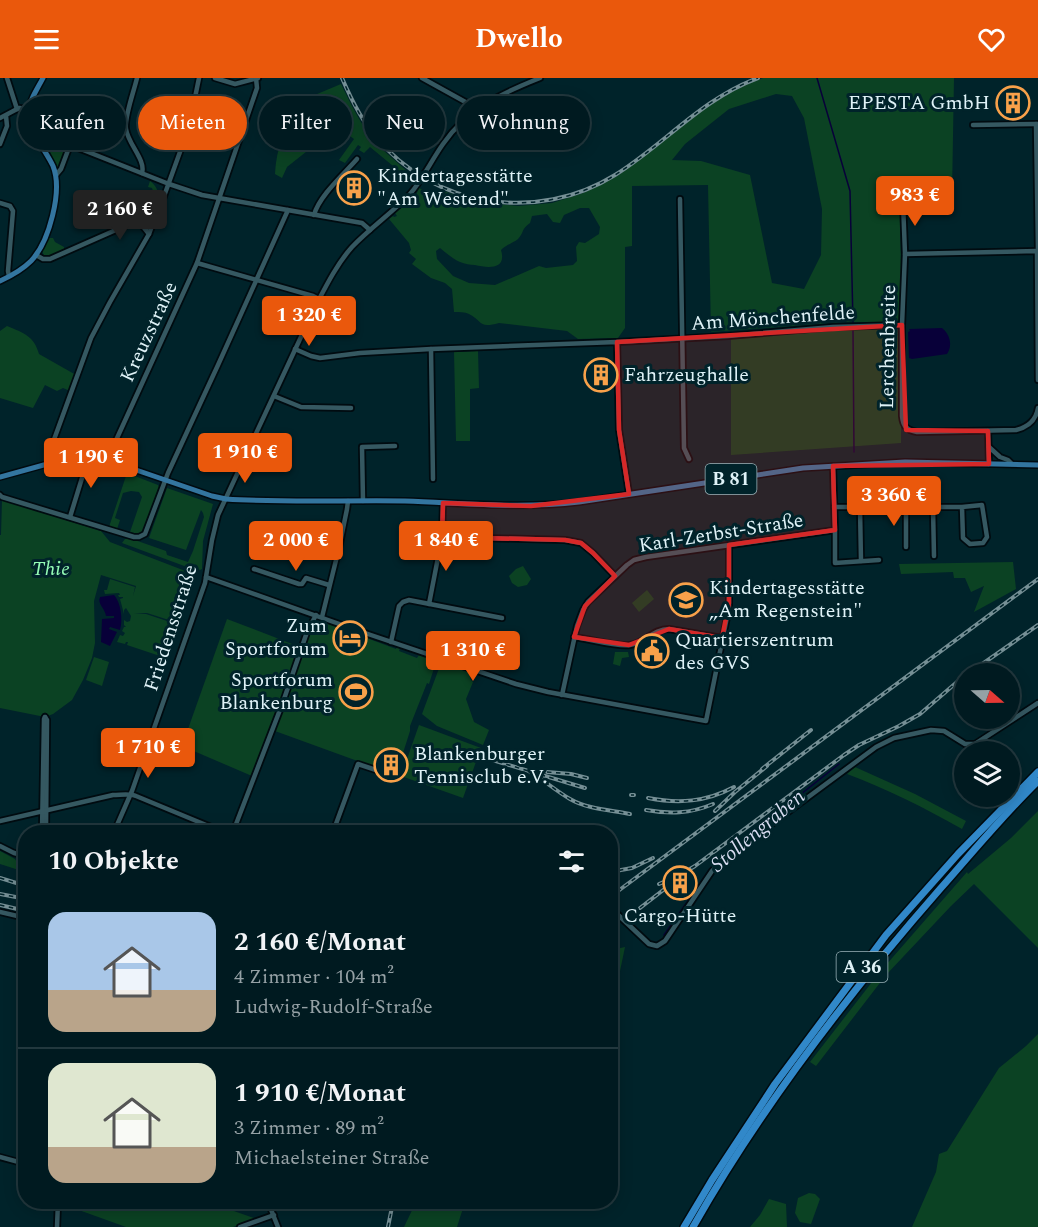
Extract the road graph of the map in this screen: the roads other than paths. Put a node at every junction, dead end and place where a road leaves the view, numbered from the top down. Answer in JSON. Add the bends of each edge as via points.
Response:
{"nodes":[{"id":1,"x":7,"y":78,"type":"edge"},
{"id":2,"x":43,"y":78,"type":"edge"},
{"id":3,"x":137,"y":78,"type":"edge"},
{"id":4,"x":199,"y":78,"type":"edge"},
{"id":5,"x":215,"y":78,"type":"edge"},
{"id":6,"x":257,"y":78,"type":"edge"},
{"id":7,"x":422,"y":78,"type":"edge"},
{"id":8,"x":540,"y":78,"type":"edge"},
{"id":9,"x":33,"y":96,"type":"edge"},
{"id":10,"x":498,"y":96,"type":"edge"},
{"id":11,"x":457,"y":97,"type":"edge"},
{"id":12,"x":17,"y":109,"type":"joint"},
{"id":13,"x":3,"y":117,"type":"edge"},
{"id":14,"x":973,"y":124,"type":"dead end"},
{"id":15,"x":1037,"y":124,"type":"edge"},
{"id":16,"x":457,"y":127,"type":"edge"},
{"id":17,"x":0,"y":144,"type":"edge"},
{"id":18,"x":44,"y":150,"type":"edge"},
{"id":19,"x":68,"y":150,"type":"edge"},
{"id":20,"x":83,"y":150,"type":"edge"},
{"id":21,"x":357,"y":159,"type":"dead end"},
{"id":22,"x":142,"y":173,"type":"junction"},
{"id":23,"x":56,"y":175,"type":"junction"},
{"id":24,"x":169,"y":184,"type":"junction"},
{"id":25,"x":219,"y":198,"type":"junction"},
{"id":26,"x":680,"y":199,"type":"dead end"},
{"id":27,"x":0,"y":202,"type":"edge"},
{"id":28,"x":903,"y":202,"type":"dead end"},
{"id":29,"x":158,"y":210,"type":"junction"},
{"id":30,"x":288,"y":210,"type":"junction"},
{"id":31,"x":314,"y":215,"type":"junction"},
{"id":32,"x":137,"y":222,"type":"junction"},
{"id":33,"x":370,"y":230,"type":"junction"},
{"id":34,"x":149,"y":234,"type":"junction"},
{"id":35,"x":1037,"y":251,"type":"edge"},
{"id":36,"x":905,"y":254,"type":"junction"},
{"id":37,"x":36,"y":255,"type":"junction"},
{"id":38,"x":197,"y":263,"type":"junction"},
{"id":39,"x":9,"y":276,"type":"junction"},
{"id":40,"x":257,"y":280,"type":"junction"},
{"id":41,"x":0,"y":281,"type":"edge"},
{"id":42,"x":319,"y":299,"type":"junction"},
{"id":43,"x":903,"y":325,"type":"junction"},
{"id":44,"x":681,"y":339,"type":"junction"},
{"id":45,"x":617,"y":342,"type":"junction"},
{"id":46,"x":295,"y":349,"type":"junction"},
{"id":47,"x":431,"y":349,"type":"junction"},
{"id":48,"x":1038,"y":380,"type":"edge"},
{"id":49,"x":274,"y":396,"type":"junction"},
{"id":50,"x":351,"y":408,"type":"dead end"},
{"id":51,"x":1038,"y":408,"type":"edge"},
{"id":52,"x":988,"y":431,"type":"junction"},
{"id":53,"x":395,"y":446,"type":"dead end"},
{"id":54,"x":989,"y":447,"type":"junction"},
{"id":55,"x":87,"y":457,"type":"junction"},
{"id":56,"x":689,"y":459,"type":"dead end"},
{"id":57,"x":107,"y":460,"type":"junction"},
{"id":58,"x":49,"y":463,"type":"junction"},
{"id":59,"x":989,"y":464,"type":"junction"},
{"id":60,"x":1012,"y":464,"type":"junction"},
{"id":61,"x":1038,"y":465,"type":"edge"},
{"id":62,"x":833,"y":466,"type":"junction"},
{"id":63,"x":0,"y":477,"type":"edge"},
{"id":64,"x":433,"y":479,"type":"dead end"},
{"id":65,"x":165,"y":480,"type":"junction"},
{"id":66,"x":629,"y":494,"type":"junction"},
{"id":67,"x":0,"y":495,"type":"edge"},
{"id":68,"x":226,"y":499,"type":"junction"},
{"id":69,"x":348,"y":501,"type":"junction"},
{"id":70,"x":363,"y":501,"type":"junction"},
{"id":71,"x":443,"y":503,"type":"junction"},
{"id":72,"x":906,"y":506,"type":"junction"},
{"id":73,"x":834,"y":507,"type":"junction"},
{"id":74,"x":860,"y":507,"type":"junction"},
{"id":75,"x":933,"y":507,"type":"junction"},
{"id":76,"x":963,"y":507,"type":"junction"},
{"id":77,"x":70,"y":517,"type":"junction"},
{"id":78,"x":834,"y":530,"type":"junction"},
{"id":79,"x":442,"y":537,"type":"junction"},
{"id":80,"x":729,"y":545,"type":"junction"},
{"id":81,"x":906,"y":547,"type":"dead end"},
{"id":82,"x":934,"y":556,"type":"dead end"},
{"id":83,"x":879,"y":560,"type":"dead end"},
{"id":84,"x":861,"y":561,"type":"junction"},
{"id":85,"x":254,"y":569,"type":"dead end"},
{"id":86,"x":615,"y":576,"type":"junction"},
{"id":87,"x":206,"y":577,"type":"junction"},
{"id":88,"x":329,"y":585,"type":"junction"},
{"id":89,"x":429,"y":604,"type":"junction"},
{"id":90,"x":319,"y":616,"type":"junction"},
{"id":91,"x":502,"y":618,"type":"dead end"},
{"id":92,"x":574,"y":637,"type":"junction"},
{"id":93,"x":722,"y":638,"type":"junction"},
{"id":94,"x":391,"y":642,"type":"junction"},
{"id":95,"x":562,"y":694,"type":"junction"},
{"id":96,"x":1038,"y":703,"type":"edge"},
{"id":97,"x":1038,"y":772,"type":"edge"},
{"id":98,"x":397,"y":777,"type":"dead end"},
{"id":99,"x":1038,"y":781,"type":"edge"},
{"id":100,"x":129,"y":794,"type":"junction"},
{"id":101,"x":44,"y":811,"type":"junction"},
{"id":102,"x":0,"y":821,"type":"edge"},
{"id":103,"x":44,"y":825,"type":"edge"},
{"id":104,"x":117,"y":825,"type":"edge"},
{"id":105,"x":206,"y":825,"type":"edge"},
{"id":106,"x":236,"y":825,"type":"edge"},
{"id":107,"x":336,"y":825,"type":"edge"},
{"id":108,"x":0,"y":846,"type":"edge"},
{"id":109,"x":18,"y":854,"type":"edge"},
{"id":110,"x":0,"y":912,"type":"edge"},
{"id":111,"x":618,"y":915,"type":"edge"},
{"id":112,"x":18,"y":916,"type":"edge"},
{"id":113,"x":0,"y":1156,"type":"edge"},
{"id":114,"x":18,"y":1162,"type":"edge"},
{"id":115,"x":58,"y":1209,"type":"edge"},
{"id":116,"x":271,"y":1209,"type":"edge"},
{"id":117,"x":274,"y":1215,"type":"junction"},
{"id":118,"x":57,"y":1227,"type":"edge"},
{"id":119,"x":240,"y":1227,"type":"edge"},
{"id":120,"x":278,"y":1227,"type":"edge"},
{"id":121,"x":684,"y":1227,"type":"edge"},
{"id":122,"x":693,"y":1227,"type":"edge"}],
"edges":[{"from":1,"to":12,"type":"street"},
{"from":2,"to":9,"type":"main road"},
{"from":3,"to":22,"type":"street","via":[[125,124]]},
{"from":4,"to":24,"type":"street","via":[[189,127]]},
{"from":5,"to":6,"type":"street","via":[[235,84]]},
{"from":6,"to":25,"type":"street","name":"Kreuzstraße","via":[[257,88]]},
{"from":7,"to":11,"type":"street"},
{"from":8,"to":10,"type":"street","name":"Friedensstraße"},
{"from":12,"to":13,"type":"street"},
{"from":13,"to":17,"type":"street","via":[[7,126]]},
{"from":14,"to":15,"type":"street"},
{"from":15,"to":35,"type":"street"},
{"from":16,"to":33,"type":"street","name":"Friedensstraße","via":[[409,195]]},
{"from":18,"to":23,"type":"main road"},
{"from":19,"to":23,"type":"street"},
{"from":20,"to":22,"type":"street"},
{"from":21,"to":31,"type":"street","via":[[322,199]]},
{"from":22,"to":24,"type":"street"},
{"from":23,"to":37,"type":"main road","via":[[52,214]]},
{"from":24,"to":25,"type":"street"},
{"from":24,"to":29,"type":"street"},
{"from":25,"to":30,"type":"street"},
{"from":25,"to":38,"type":"street","name":"Kreuzstraße"},
{"from":26,"to":44,"type":"street","name":"Am Mönchenfelde"},
{"from":27,"to":39,"type":"street","via":[[13,211]]},
{"from":28,"to":36,"type":"street","name":"Lerchenbreite"},
{"from":29,"to":32,"type":"street"},
{"from":29,"to":34,"type":"street"},
{"from":30,"to":31,"type":"street"},
{"from":30,"to":40,"type":"street"},
{"from":31,"to":33,"type":"street","via":[[362,223]]},
{"from":32,"to":34,"type":"street"},
{"from":32,"to":37,"type":"street","via":[[50,259]]},
{"from":33,"to":42,"type":"street","name":"Friedensstraße","via":[[351,248]]},
{"from":34,"to":58,"type":"street","via":[[92,338],[48,456]]},
{"from":35,"to":36,"type":"street"},
{"from":35,"to":48,"type":"street"},
{"from":36,"to":43,"type":"street","name":"Lerchenbreite"},
{"from":37,"to":39,"type":"main road"},
{"from":38,"to":40,"type":"street"},
{"from":38,"to":57,"type":"street","name":"Kreuzstraße"},
{"from":39,"to":41,"type":"main road"},
{"from":40,"to":42,"type":"street"},
{"from":40,"to":65,"type":"street"},
{"from":42,"to":46,"type":"street","name":"Friedensstraße"},
{"from":43,"to":44,"type":"street","name":"Am Mönchenfelde"},
{"from":43,"to":52,"type":"street","name":"Lerchenbreite","via":[[903,422],[908,430]]},
{"from":44,"to":45,"type":"street","name":"Am Mönchenfelde"},
{"from":44,"to":56,"type":"street","name":"Am Mönchenfelde","via":[[684,448]]},
{"from":45,"to":47,"type":"street","name":"Am Mönchenfelde"},
{"from":45,"to":66,"type":"street","via":[[619,430]]},
{"from":46,"to":47,"type":"street","name":"Am Mönchenfelde","via":[[315,358]]},
{"from":46,"to":49,"type":"street","name":"Friedensstraße"},
{"from":47,"to":64,"type":"street"},
{"from":49,"to":50,"type":"street","via":[[301,407]]},
{"from":49,"to":68,"type":"street","name":"Friedensstraße"},
{"from":51,"to":52,"type":"street","name":"Lerchenbreite","via":[[1034,420],[1023,428]]},
{"from":52,"to":54,"type":"street"},
{"from":53,"to":70,"type":"street","via":[[362,447]]},
{"from":54,"to":59,"type":"street"},
{"from":54,"to":60,"type":"street"},
{"from":55,"to":57,"type":"main road","number":"B 81"},
{"from":55,"to":58,"type":"main road","number":"B 81"},
{"from":55,"to":77,"type":"street"},
{"from":57,"to":65,"type":"main road","number":"B 81"},
{"from":58,"to":63,"type":"main road","number":"B 81"},
{"from":59,"to":60,"type":"main road","number":"B 81"},
{"from":59,"to":62,"type":"main road","number":"B 81","via":[[905,462]]},
{"from":60,"to":61,"type":"main road","number":"B 81"},
{"from":62,"to":66,"type":"main road","number":"B 81"},
{"from":62,"to":73,"type":"street"},
{"from":65,"to":68,"type":"main road","number":"B 81"},
{"from":65,"to":77,"type":"street","via":[[142,536],[134,537]]},
{"from":66,"to":71,"type":"main road","number":"B 81","via":[[531,506]]},
{"from":67,"to":77,"type":"street"},
{"from":68,"to":69,"type":"main road","number":"B 81"},
{"from":68,"to":87,"type":"street","name":"Friedensstraße","via":[[213,534]]},
{"from":69,"to":70,"type":"main road","number":"B 81"},
{"from":69,"to":88,"type":"street"},
{"from":70,"to":71,"type":"main road","number":"B 81"},
{"from":71,"to":79,"type":"street"},
{"from":72,"to":74,"type":"street"},
{"from":72,"to":75,"type":"street"},
{"from":72,"to":81,"type":"street"},
{"from":73,"to":74,"type":"street"},
{"from":73,"to":78,"type":"street"},
{"from":74,"to":84,"type":"street"},
{"from":75,"to":76,"type":"street"},
{"from":75,"to":82,"type":"street"},
{"from":76,"to":76,"type":"street","via":[[963,538],[970,544],[983,543],[987,537],[982,505]]},
{"from":78,"to":80,"type":"street","name":"Karl-Zerbst-Straße"},
{"from":78,"to":84,"type":"street","via":[[835,563]]},
{"from":79,"to":86,"type":"street","via":[[581,543]]},
{"from":79,"to":89,"type":"street"},
{"from":80,"to":86,"type":"street","name":"Karl-Zerbst-Straße","via":[[644,557],[629,563]]},
{"from":80,"to":93,"type":"street","via":[[729,603]]},
{"from":83,"to":84,"type":"street"},
{"from":85,"to":88,"type":"street","via":[[299,584],[306,578]]},
{"from":86,"to":92,"type":"street","name":"Karl-Zerbst-Straße","via":[[588,602]]},
{"from":87,"to":90,"type":"street"},
{"from":87,"to":100,"type":"street","name":"Friedensstraße"},
{"from":88,"to":90,"type":"street"},
{"from":89,"to":91,"type":"street"},
{"from":89,"to":94,"type":"street","via":[[403,602]]},
{"from":90,"to":94,"type":"street"},
{"from":90,"to":106,"type":"street","via":[[307,632]]},
{"from":92,"to":93,"type":"street","via":[[629,645],[660,629],[669,629]]},
{"from":92,"to":95,"type":"street","name":"Karl-Zerbst-Straße"},
{"from":93,"to":95,"type":"street","via":[[706,721]]},
{"from":94,"to":95,"type":"street","via":[[503,680]]},
{"from":96,"to":111,"type":"street","via":[[975,744],[965,744],[936,729],[894,738],[876,747],[723,860],[657,946],[644,940]]},
{"from":97,"to":121,"type":"highway","number":"A 36","via":[[886,935],[775,1084]]},
{"from":98,"to":107,"type":"street","via":[[358,764]]},
{"from":99,"to":122,"type":"highway","number":"A 36","via":[[964,861],[836,1013],[781,1087]]},
{"from":100,"to":101,"type":"street"},
{"from":100,"to":104,"type":"street","name":"Friedensstraße"},
{"from":100,"to":105,"type":"street"},
{"from":101,"to":101,"type":"street","via":[[47,720],[45,717],[44,719]]},
{"from":101,"to":102,"type":"street"},
{"from":101,"to":103,"type":"street"},
{"from":108,"to":109,"type":"street"},
{"from":110,"to":112,"type":"street"},
{"from":113,"to":114,"type":"street"},
{"from":115,"to":118,"type":"street"},
{"from":116,"to":117,"type":"street"},
{"from":117,"to":119,"type":"street"},
{"from":117,"to":120,"type":"street"}]}
